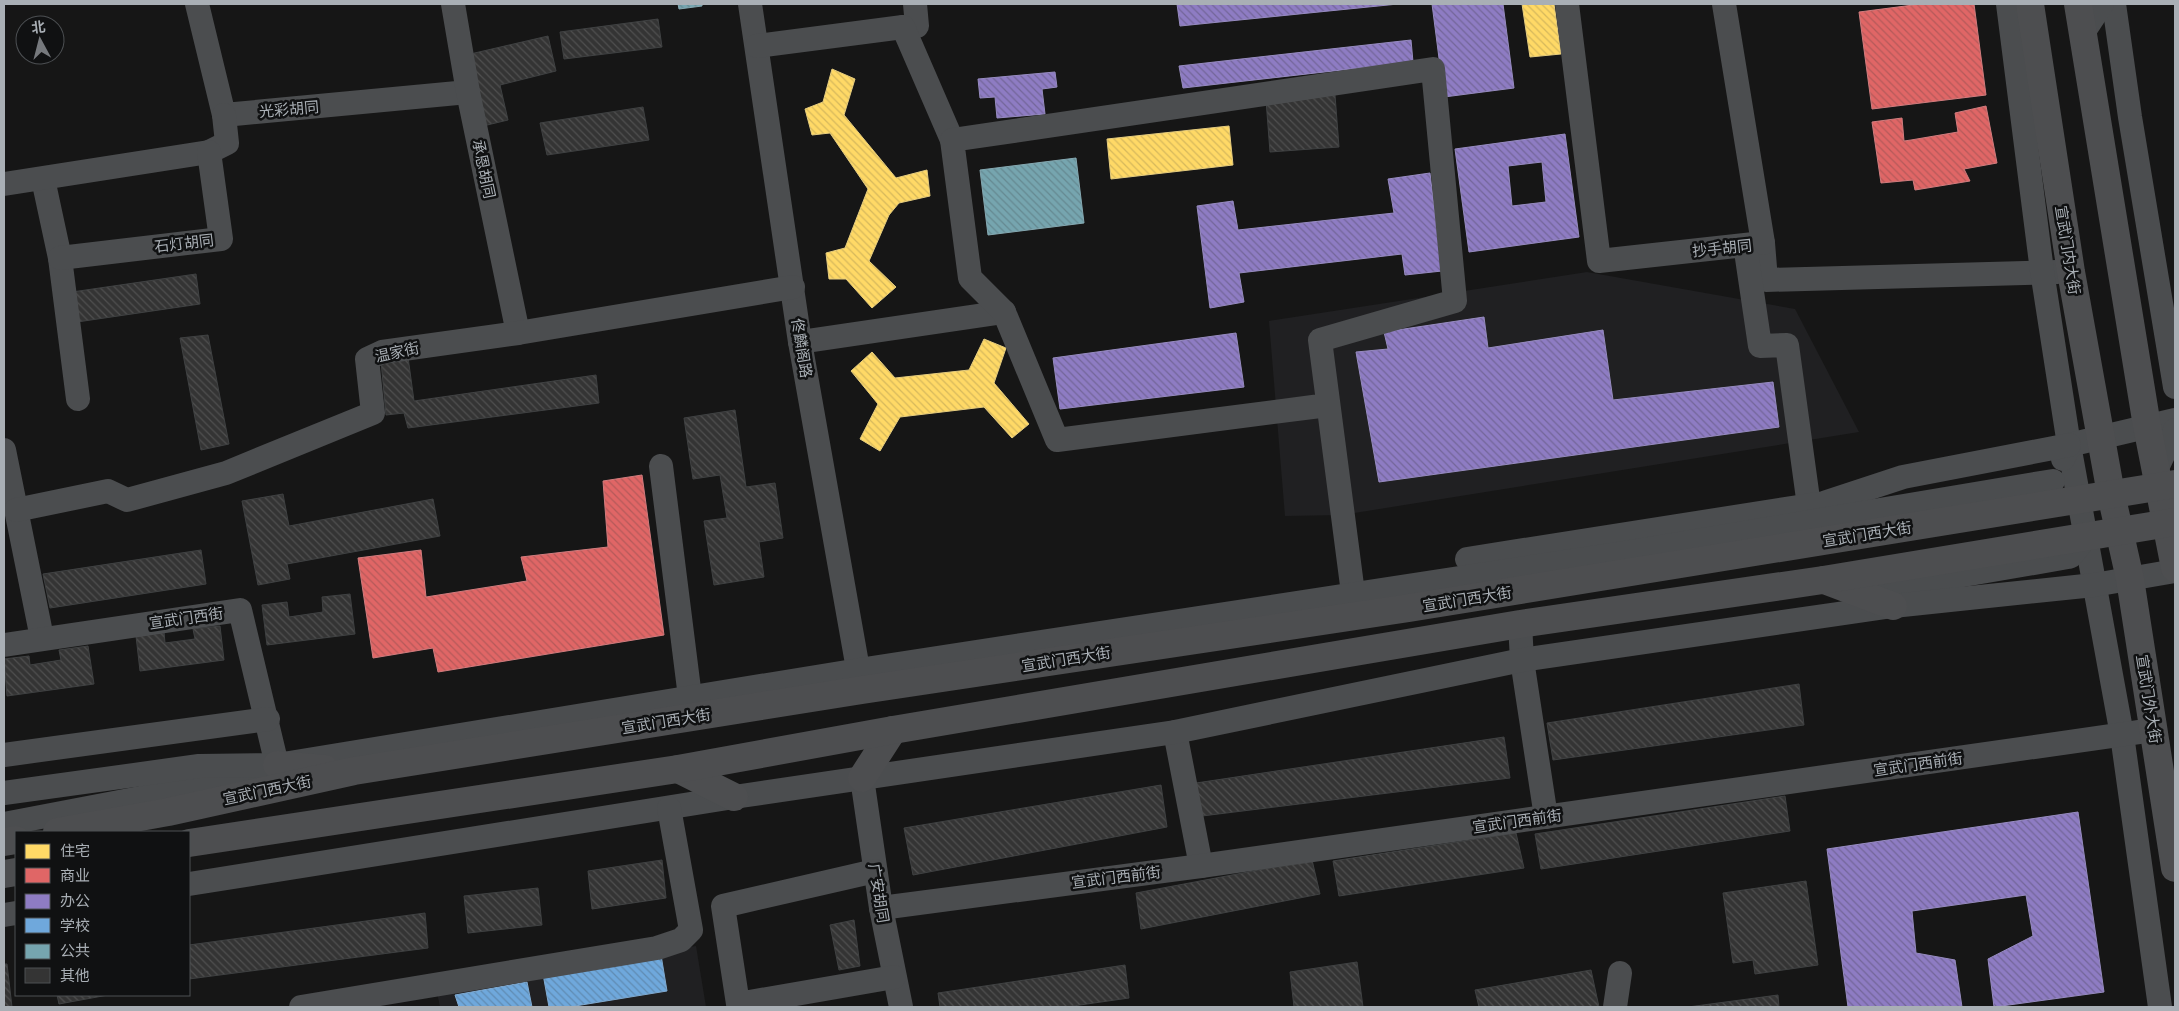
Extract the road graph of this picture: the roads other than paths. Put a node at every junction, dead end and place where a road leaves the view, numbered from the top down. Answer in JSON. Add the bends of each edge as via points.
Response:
{"nodes":[{"id":1,"x":196,"y":4,"type":"edge"},
{"id":2,"x":453,"y":4,"type":"edge"},
{"id":3,"x":750,"y":4,"type":"edge"},
{"id":4,"x":915,"y":4,"type":"edge"},
{"id":5,"x":1567,"y":4,"type":"edge"},
{"id":6,"x":1724,"y":4,"type":"edge"},
{"id":7,"x":2008,"y":4,"type":"edge"},
{"id":8,"x":2030,"y":4,"type":"edge"},
{"id":9,"x":2078,"y":4,"type":"edge"},
{"id":10,"x":2102,"y":4,"type":"edge"},
{"id":11,"x":2114,"y":4,"type":"edge"},
{"id":12,"x":903,"y":27,"type":"junction"},
{"id":13,"x":2083,"y":33,"type":"junction"},
{"id":14,"x":757,"y":46,"type":"junction"},
{"id":15,"x":468,"y":92,"type":"junction"},
{"id":16,"x":224,"y":115,"type":"junction"},
{"id":17,"x":952,"y":140,"type":"junction"},
{"id":18,"x":209,"y":152,"type":"junction"},
{"id":19,"x":43,"y":179,"type":"junction"},
{"id":20,"x":4,"y":184,"type":"edge"},
{"id":21,"x":1754,"y":244,"type":"junction"},
{"id":22,"x":60,"y":258,"type":"junction"},
{"id":23,"x":2042,"y":272,"type":"junction"},
{"id":24,"x":2071,"y":272,"type":"junction"},
{"id":25,"x":793,"y":288,"type":"junction"},
{"id":26,"x":1004,"y":312,"type":"junction"},
{"id":27,"x":518,"y":333,"type":"junction"},
{"id":28,"x":800,"y":342,"type":"junction"},
{"id":29,"x":2175,"y":387,"type":"edge"},
{"id":30,"x":78,"y":399,"type":"dead end"},
{"id":31,"x":1328,"y":405,"type":"junction"},
{"id":32,"x":2175,"y":420,"type":"edge"},
{"id":33,"x":2147,"y":426,"type":"junction"},
{"id":34,"x":2175,"y":430,"type":"edge"},
{"id":35,"x":2102,"y":438,"type":"junction"},
{"id":36,"x":2069,"y":445,"type":"junction"},
{"id":37,"x":4,"y":450,"type":"edge"},
{"id":38,"x":660,"y":466,"type":"dead end"},
{"id":39,"x":2054,"y":481,"type":"junction"},
{"id":40,"x":2163,"y":481,"type":"edge"},
{"id":41,"x":2111,"y":494,"type":"junction"},
{"id":42,"x":2078,"y":500,"type":"junction"},
{"id":43,"x":1809,"y":506,"type":"junction"},
{"id":44,"x":16,"y":510,"type":"junction"},
{"id":45,"x":2171,"y":522,"type":"edge"},
{"id":46,"x":2120,"y":531,"type":"junction"},
{"id":47,"x":2087,"y":536,"type":"junction"},
{"id":48,"x":2175,"y":569,"type":"edge"},
{"id":49,"x":2130,"y":579,"type":"junction"},
{"id":50,"x":1823,"y":580,"type":"junction"},
{"id":51,"x":2094,"y":585,"type":"junction"},
{"id":52,"x":1355,"y":604,"type":"junction"},
{"id":53,"x":1894,"y":606,"type":"junction"},
{"id":54,"x":1520,"y":624,"type":"junction"},
{"id":55,"x":42,"y":638,"type":"junction"},
{"id":56,"x":4,"y":645,"type":"edge"},
{"id":57,"x":1522,"y":660,"type":"junction"},
{"id":58,"x":860,"y":680,"type":"junction"},
{"id":59,"x":690,"y":697,"type":"junction"},
{"id":60,"x":268,"y":719,"type":"junction"},
{"id":61,"x":893,"y":730,"type":"junction"},
{"id":62,"x":2154,"y":730,"type":"junction"},
{"id":63,"x":1175,"y":732,"type":"junction"},
{"id":64,"x":2122,"y":735,"type":"junction"},
{"id":65,"x":4,"y":755,"type":"edge"},
{"id":66,"x":277,"y":765,"type":"junction"},
{"id":67,"x":678,"y":769,"type":"junction"},
{"id":68,"x":354,"y":771,"type":"junction"},
{"id":69,"x":862,"y":778,"type":"junction"},
{"id":70,"x":4,"y":793,"type":"edge"},
{"id":71,"x":734,"y":797,"type":"junction"},
{"id":72,"x":669,"y":808,"type":"junction"},
{"id":73,"x":1546,"y":817,"type":"junction"},
{"id":74,"x":4,"y":824,"type":"edge"},
{"id":75,"x":63,"y":831,"type":"edge"},
{"id":76,"x":190,"y":843,"type":"edge"},
{"id":77,"x":1201,"y":866,"type":"junction"},
{"id":78,"x":2175,"y":868,"type":"edge"},
{"id":79,"x":875,"y":871,"type":"junction"},
{"id":80,"x":190,"y":884,"type":"edge"},
{"id":81,"x":881,"y":908,"type":"junction"},
{"id":82,"x":1620,"y":973,"type":"dead end"},
{"id":83,"x":894,"y":977,"type":"junction"},
{"id":84,"x":301,"y":1007,"type":"edge"},
{"id":85,"x":901,"y":1007,"type":"edge"},
{"id":86,"x":1615,"y":1007,"type":"edge"},
{"id":87,"x":2160,"y":1007,"type":"edge"}],
"edges":[{"from":1,"to":16,"type":"street"},
{"from":2,"to":15,"type":"street","name":"承恩胡同"},
{"from":3,"to":14,"type":"street","name":"佟麟阁路"},
{"from":4,"to":12,"type":"street","via":[[918,26]]},
{"from":5,"to":21,"type":"street","name":"抄手胡同","via":[[1599,261]]},
{"from":6,"to":21,"type":"street"},
{"from":7,"to":23,"type":"street"},
{"from":8,"to":24,"type":"main road","name":"宣武门内大街"},
{"from":9,"to":13,"type":"main road"},
{"from":10,"to":13,"type":"street"},
{"from":11,"to":29,"type":"street"},
{"from":12,"to":14,"type":"street"},
{"from":12,"to":17,"type":"street"},
{"from":13,"to":33,"type":"main road"},
{"from":14,"to":25,"type":"street","name":"佟麟阁路"},
{"from":15,"to":16,"type":"street","name":"光彩胡同"},
{"from":15,"to":27,"type":"street","name":"承恩胡同"},
{"from":16,"to":18,"type":"street","via":[[227,143]]},
{"from":17,"to":26,"type":"street","via":[[970,278]]},
{"from":17,"to":31,"type":"street","via":[[1432,69],[1455,301],[1320,340]]},
{"from":18,"to":19,"type":"street"},
{"from":18,"to":22,"type":"street","name":"石灯胡同","via":[[222,238]]},
{"from":19,"to":20,"type":"street"},
{"from":19,"to":22,"type":"street"},
{"from":21,"to":23,"type":"street","name":"抄手胡同","via":[[1766,280]]},
{"from":21,"to":43,"type":"street","via":[[1760,346],[1787,345]]},
{"from":22,"to":30,"type":"street"},
{"from":23,"to":24,"type":"street","name":"抄手胡同"},
{"from":23,"to":36,"type":"street"},
{"from":24,"to":35,"type":"main road","name":"宣武门内大街"},
{"from":25,"to":27,"type":"street","name":"温家街"},
{"from":25,"to":28,"type":"street","name":"佟麟阁路"},
{"from":26,"to":28,"type":"street"},
{"from":26,"to":31,"type":"street","via":[[1057,440]]},
{"from":27,"to":44,"type":"street","name":"温家街","via":[[382,352],[367,359],[373,413],[226,473],[127,500],[108,491]]},
{"from":28,"to":58,"type":"street","name":"佟麟阁路"},
{"from":31,"to":52,"type":"street"},
{"from":32,"to":33,"type":"street","name":"宣武门西大街"},
{"from":33,"to":35,"type":"street","name":"宣武门西大街"},
{"from":33,"to":40,"type":"main road"},
{"from":34,"to":40,"type":"street"},
{"from":35,"to":36,"type":"street","name":"宣武门西大街"},
{"from":35,"to":41,"type":"main road","name":"宣武门内大街"},
{"from":36,"to":39,"type":"street"},
{"from":36,"to":42,"type":"street"},
{"from":36,"to":43,"type":"street","name":"宣武门西大街","via":[[1903,477],[1824,504]]},
{"from":37,"to":44,"type":"street"},
{"from":38,"to":59,"type":"street"},
{"from":39,"to":42,"type":"street"},
{"from":39,"to":52,"type":"street","name":"宣武门西大街","via":[[1630,552]]},
{"from":40,"to":41,"type":"main road","name":"宣武门西大街"},
{"from":40,"to":45,"type":"main road"},
{"from":41,"to":42,"type":"main road","name":"宣武门西大街"},
{"from":41,"to":46,"type":"main road","name":"宣武门内大街"},
{"from":42,"to":47,"type":"street"},
{"from":42,"to":52,"type":"main road","name":"宣武门西大街"},
{"from":43,"to":52,"type":"street","name":"宣武门西大街","via":[[1418,567]]},
{"from":44,"to":55,"type":"street"},
{"from":45,"to":46,"type":"main road"},
{"from":45,"to":48,"type":"main road"},
{"from":46,"to":47,"type":"main road"},
{"from":46,"to":49,"type":"main road","name":"宣武门外大街"},
{"from":47,"to":50,"type":"main road"},
{"from":47,"to":51,"type":"street"},
{"from":48,"to":49,"type":"street"},
{"from":49,"to":51,"type":"street"},
{"from":49,"to":62,"type":"main road","name":"宣武门外大街"},
{"from":50,"to":53,"type":"main road"},
{"from":50,"to":54,"type":"main road"},
{"from":51,"to":53,"type":"street"},
{"from":51,"to":64,"type":"street"},
{"from":52,"to":58,"type":"main road","name":"宣武门西大街"},
{"from":53,"to":57,"type":"street"},
{"from":54,"to":57,"type":"street"},
{"from":54,"to":61,"type":"main road"},
{"from":55,"to":56,"type":"street","name":"宣武门西街"},
{"from":55,"to":60,"type":"street","name":"宣武门西街","via":[[240,610]]},
{"from":57,"to":63,"type":"street"},
{"from":57,"to":73,"type":"street"},
{"from":58,"to":59,"type":"street","name":"宣武门西大街"},
{"from":58,"to":68,"type":"main road","name":"宣武门西大街"},
{"from":59,"to":66,"type":"street","name":"宣武门西大街"},
{"from":60,"to":65,"type":"street"},
{"from":60,"to":66,"type":"street","name":"宣武门西街"},
{"from":61,"to":67,"type":"main road"},
{"from":61,"to":69,"type":"main road"},
{"from":62,"to":64,"type":"street","name":"宣武门西前街"},
{"from":62,"to":78,"type":"main road","name":"宣武门外大街"},
{"from":63,"to":69,"type":"street"},
{"from":63,"to":77,"type":"street"},
{"from":64,"to":73,"type":"street","name":"宣武门西前街"},
{"from":64,"to":87,"type":"street"},
{"from":66,"to":68,"type":"main road"},
{"from":66,"to":70,"type":"street","name":"宣武门西大街","via":[[200,766]]},
{"from":66,"to":74,"type":"street","name":"宣武门西大街","via":[[229,781]]},
{"from":67,"to":71,"type":"main road"},
{"from":67,"to":76,"type":"main road"},
{"from":68,"to":75,"type":"main road","name":"宣武门西大街","via":[[168,812]]},
{"from":69,"to":71,"type":"street"},
{"from":69,"to":79,"type":"street","name":"广安胡同"},
{"from":71,"to":72,"type":"street"},
{"from":72,"to":80,"type":"street"},
{"from":72,"to":84,"type":"street","via":[[691,930],[681,940],[657,948]]},
{"from":73,"to":77,"type":"street","name":"宣武门西前街"},
{"from":77,"to":81,"type":"street","name":"宣武门西前街"},
{"from":79,"to":81,"type":"street","name":"广安胡同"},
{"from":79,"to":83,"type":"street","via":[[723,906],[738,1004]]},
{"from":81,"to":83,"type":"street","name":"广安胡同"},
{"from":82,"to":86,"type":"street"},
{"from":83,"to":85,"type":"street","name":"广安胡同"}]}
